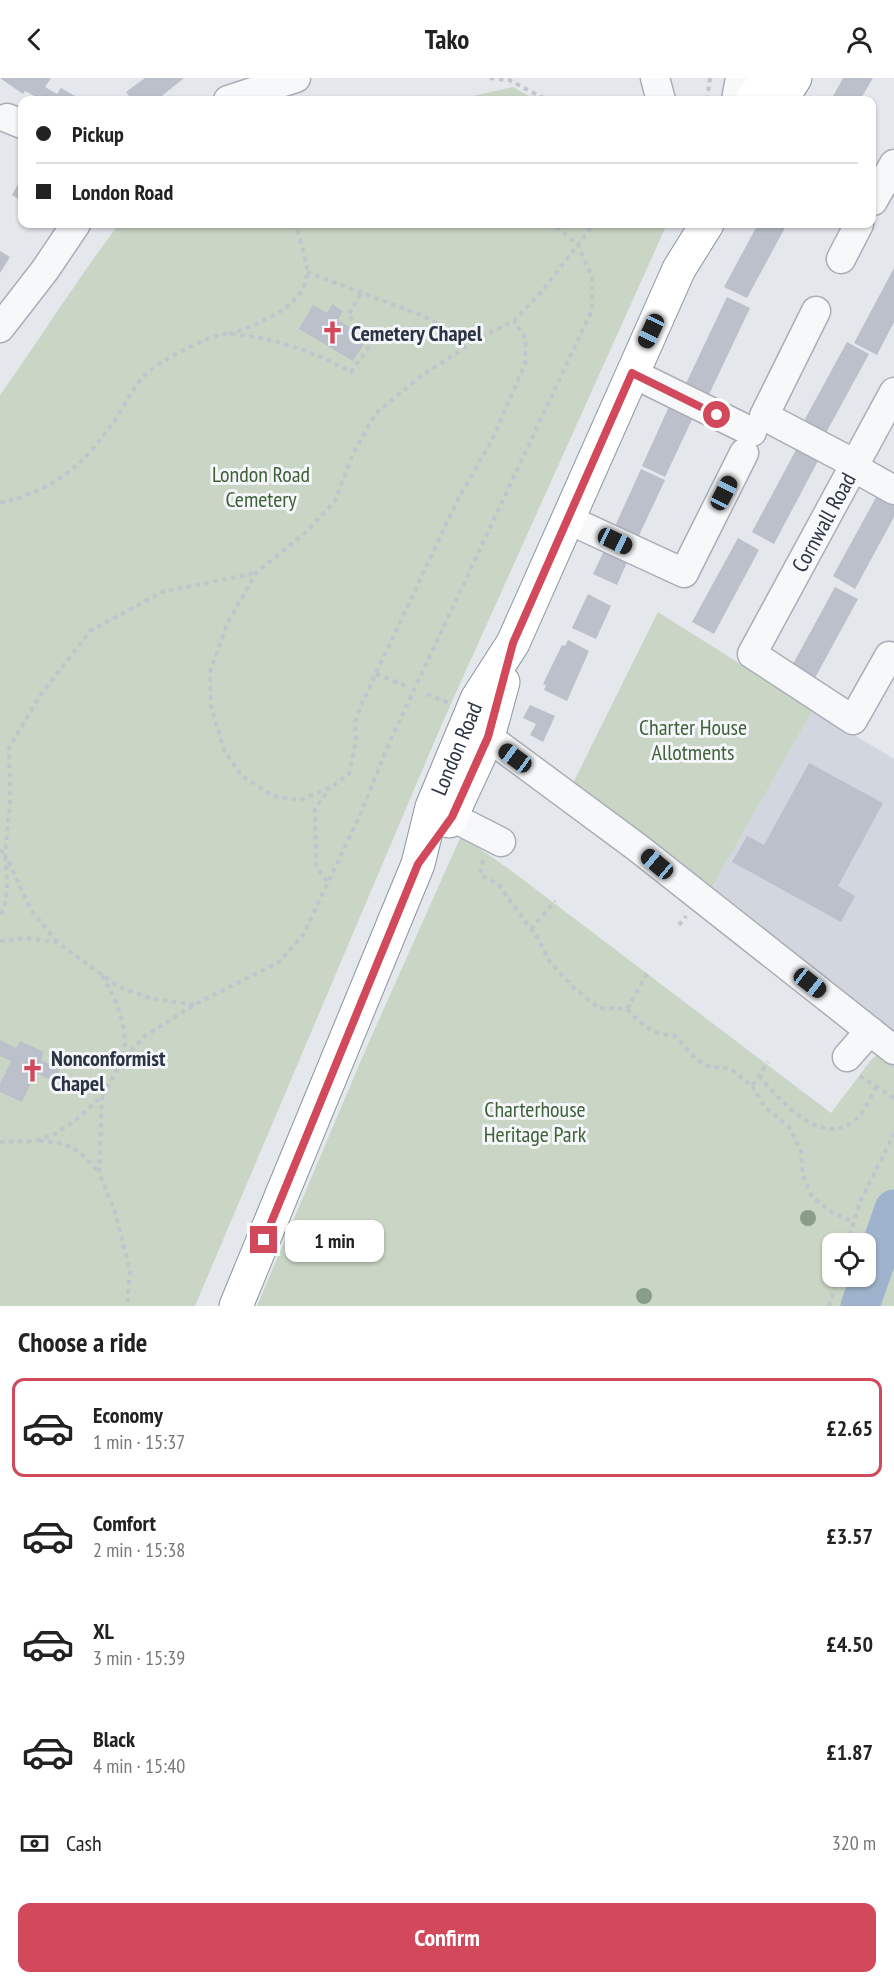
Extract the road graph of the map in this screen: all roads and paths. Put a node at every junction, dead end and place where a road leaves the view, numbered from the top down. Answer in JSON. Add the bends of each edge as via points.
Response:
{"nodes":[{"id":1,"x":296,"y":78,"type":"edge"},
{"id":2,"x":490,"y":78,"type":"edge"},
{"id":3,"x":655,"y":78,"type":"edge"},
{"id":4,"x":710,"y":78,"type":"edge"},
{"id":5,"x":740,"y":78,"type":"edge"},
{"id":6,"x":767,"y":78,"type":"edge"},
{"id":7,"x":795,"y":78,"type":"edge"},
{"id":8,"x":240,"y":96,"type":"edge"},
{"id":9,"x":539,"y":96,"type":"edge"},
{"id":10,"x":660,"y":96,"type":"edge"},
{"id":11,"x":708,"y":96,"type":"edge"},
{"id":12,"x":737,"y":96,"type":"edge"},
{"id":13,"x":755,"y":96,"type":"edge"},
{"id":14,"x":784,"y":96,"type":"edge"},
{"id":15,"x":894,"y":164,"type":"edge"},
{"id":16,"x":876,"y":204,"type":"edge"},
{"id":17,"x":73,"y":228,"type":"edge"},
{"id":18,"x":297,"y":228,"type":"edge"},
{"id":19,"x":557,"y":228,"type":"edge"},
{"id":20,"x":591,"y":228,"type":"edge"},
{"id":21,"x":692,"y":228,"type":"edge"},
{"id":22,"x":704,"y":228,"type":"edge"},
{"id":23,"x":861,"y":228,"type":"edge"},
{"id":24,"x":578,"y":245,"type":"junction"},
{"id":25,"x":841,"y":259,"type":"dead end"},
{"id":26,"x":679,"y":269,"type":"junction"},
{"id":27,"x":307,"y":272,"type":"junction"},
{"id":28,"x":361,"y":293,"type":"junction"},
{"id":29,"x":816,"y":311,"type":"dead end"},
{"id":30,"x":4,"y":315,"type":"edge"},
{"id":31,"x":514,"y":321,"type":"junction"},
{"id":32,"x":228,"y":334,"type":"junction"},
{"id":33,"x":474,"y":340,"type":"junction"},
{"id":34,"x":632,"y":373,"type":"junction"},
{"id":35,"x":894,"y":392,"type":"edge"},
{"id":36,"x":854,"y":466,"type":"junction"},
{"id":37,"x":894,"y":490,"type":"edge"},
{"id":38,"x":0,"y":503,"type":"edge"},
{"id":39,"x":567,"y":519,"type":"junction"},
{"id":40,"x":256,"y":573,"type":"junction"},
{"id":41,"x":513,"y":643,"type":"junction"},
{"id":42,"x":889,"y":656,"type":"dead end"},
{"id":43,"x":376,"y":674,"type":"junction"},
{"id":44,"x":405,"y":686,"type":"dead end"},
{"id":45,"x":488,"y":737,"type":"junction"},
{"id":46,"x":331,"y":787,"type":"junction"},
{"id":47,"x":452,"y":817,"type":"junction"},
{"id":48,"x":494,"y":839,"type":"joint"},
{"id":49,"x":0,"y":850,"type":"edge"},
{"id":50,"x":5,"y":854,"type":"junction"},
{"id":51,"x":418,"y":864,"type":"junction"},
{"id":52,"x":327,"y":881,"type":"junction"},
{"id":53,"x":555,"y":901,"type":"dead end"},
{"id":54,"x":0,"y":917,"type":"edge"},
{"id":55,"x":531,"y":929,"type":"junction"},
{"id":56,"x":0,"y":941,"type":"edge"},
{"id":57,"x":57,"y":942,"type":"junction"},
{"id":58,"x":100,"y":972,"type":"junction"},
{"id":59,"x":648,"y":972,"type":"dead end"},
{"id":60,"x":194,"y":1005,"type":"junction"},
{"id":61,"x":627,"y":1009,"type":"junction"},
{"id":62,"x":870,"y":1031,"type":"junction"},
{"id":63,"x":894,"y":1050,"type":"edge"},
{"id":64,"x":124,"y":1058,"type":"junction"},
{"id":65,"x":768,"y":1062,"type":"dead end"},
{"id":66,"x":852,"y":1066,"type":"joint"},
{"id":67,"x":759,"y":1076,"type":"junction"},
{"id":68,"x":752,"y":1086,"type":"junction"},
{"id":69,"x":876,"y":1087,"type":"junction"},
{"id":70,"x":102,"y":1096,"type":"junction"},
{"id":71,"x":894,"y":1098,"type":"edge"},
{"id":72,"x":894,"y":1134,"type":"edge"},
{"id":73,"x":35,"y":1141,"type":"junction"},
{"id":74,"x":1,"y":1143,"type":"edge"},
{"id":75,"x":99,"y":1173,"type":"junction"},
{"id":76,"x":854,"y":1222,"type":"junction"},
{"id":77,"x":850,"y":1233,"type":"edge"},
{"id":78,"x":835,"y":1287,"type":"edge"},
{"id":79,"x":127,"y":1306,"type":"edge"},
{"id":80,"x":236,"y":1306,"type":"edge"},
{"id":81,"x":829,"y":1306,"type":"edge"}],
"edges":[{"from":1,"to":8,"type":"street"},
{"from":2,"to":9,"type":"path","via":[[509,80]]},
{"from":3,"to":10,"type":"street"},
{"from":4,"to":11,"type":"path"},
{"from":5,"to":12,"type":"street"},
{"from":6,"to":13,"type":"highway"},
{"from":7,"to":14,"type":"highway"},
{"from":15,"to":16,"type":"street"},
{"from":17,"to":30,"type":"street"},
{"from":18,"to":27,"type":"path"},
{"from":19,"to":24,"type":"path"},
{"from":20,"to":24,"type":"path"},
{"from":21,"to":26,"type":"highway","name":"London Road"},
{"from":22,"to":26,"type":"highway","name":"London Road"},
{"from":23,"to":25,"type":"street"},
{"from":24,"to":31,"type":"path"},
{"from":24,"to":52,"type":"path","via":[[592,277],[592,310]]},
{"from":26,"to":34,"type":"highway","name":"London Road"},
{"from":27,"to":28,"type":"path"},
{"from":27,"to":32,"type":"path","via":[[302,290],[279,314]]},
{"from":28,"to":32,"type":"path","via":[[348,316],[376,337],[351,372],[322,356]]},
{"from":28,"to":33,"type":"path"},
{"from":29,"to":36,"type":"street","via":[[764,416]]},
{"from":31,"to":33,"type":"path"},
{"from":31,"to":43,"type":"path","via":[[526,339],[525,364],[492,440],[457,501]]},
{"from":32,"to":38,"type":"path","via":[[201,342],[145,375],[100,441],[67,476],[21,498]]},
{"from":33,"to":40,"type":"path","via":[[376,413],[352,456],[335,501],[306,532]]},
{"from":34,"to":39,"type":"highway","name":"London Road"},
{"from":34,"to":39,"type":"street","via":[[748,442],[684,573]]},
{"from":35,"to":36,"type":"street","name":"Cornwall Road"},
{"from":36,"to":37,"type":"street"},
{"from":36,"to":42,"type":"street","name":"Cornwall Road","via":[[752,654],[853,720]]},
{"from":39,"to":41,"type":"highway","name":"London Road"},
{"from":40,"to":46,"type":"path","via":[[227,624],[210,672],[211,705],[224,750],[241,775],[273,796],[300,800]]},
{"from":40,"to":50,"type":"path","via":[[162,592],[90,632],[39,696],[9,748],[10,803]]},
{"from":41,"to":45,"type":"highway","name":"London Road"},
{"from":41,"to":51,"type":"highway","name":"London Road","via":[[477,699],[432,807]]},
{"from":43,"to":44,"type":"path"},
{"from":43,"to":46,"type":"path","via":[[355,722],[350,774]]},
{"from":45,"to":47,"type":"highway","name":"London Road"},
{"from":45,"to":62,"type":"street","via":[[638,848]]},
{"from":46,"to":52,"type":"path","via":[[315,809],[316,866]]},
{"from":47,"to":48,"type":"street"},
{"from":47,"to":51,"type":"highway","name":"London Road"},
{"from":48,"to":55,"type":"path","via":[[480,876],[498,884]]},
{"from":49,"to":50,"type":"path"},
{"from":50,"to":54,"type":"path","via":[[8,879]]},
{"from":50,"to":57,"type":"path","via":[[31,910]]},
{"from":51,"to":80,"type":"highway","name":"London Road"},
{"from":52,"to":60,"type":"path","via":[[303,935],[279,962]]},
{"from":53,"to":55,"type":"path"},
{"from":55,"to":61,"type":"path","via":[[550,962],[574,988],[598,1008]]},
{"from":56,"to":57,"type":"path","via":[[25,938]]},
{"from":57,"to":58,"type":"path"},
{"from":58,"to":60,"type":"path","via":[[119,987],[150,998]]},
{"from":58,"to":64,"type":"path","via":[[124,1023]]},
{"from":59,"to":61,"type":"path"},
{"from":60,"to":64,"type":"path","via":[[164,1022]]},
{"from":61,"to":68,"type":"path","via":[[656,1035],[675,1036],[695,1061],[714,1068],[730,1068]]},
{"from":62,"to":63,"type":"street"},
{"from":62,"to":66,"type":"street"},
{"from":64,"to":70,"type":"path"},
{"from":65,"to":67,"type":"path"},
{"from":66,"to":69,"type":"path"},
{"from":67,"to":68,"type":"path"},
{"from":67,"to":69,"type":"path","via":[[781,1101],[825,1130],[842,1127],[858,1116]]},
{"from":68,"to":76,"type":"path","via":[[765,1107],[789,1127],[801,1151],[803,1176],[812,1197],[834,1214]]},
{"from":69,"to":71,"type":"path"},
{"from":70,"to":73,"type":"path","via":[[76,1120]]},
{"from":70,"to":75,"type":"path"},
{"from":72,"to":76,"type":"path"},
{"from":73,"to":74,"type":"path"},
{"from":73,"to":75,"type":"path","via":[[62,1142],[81,1153]]},
{"from":75,"to":79,"type":"path","via":[[115,1212],[130,1271]]},
{"from":76,"to":77,"type":"path"},
{"from":78,"to":81,"type":"path"}]}
